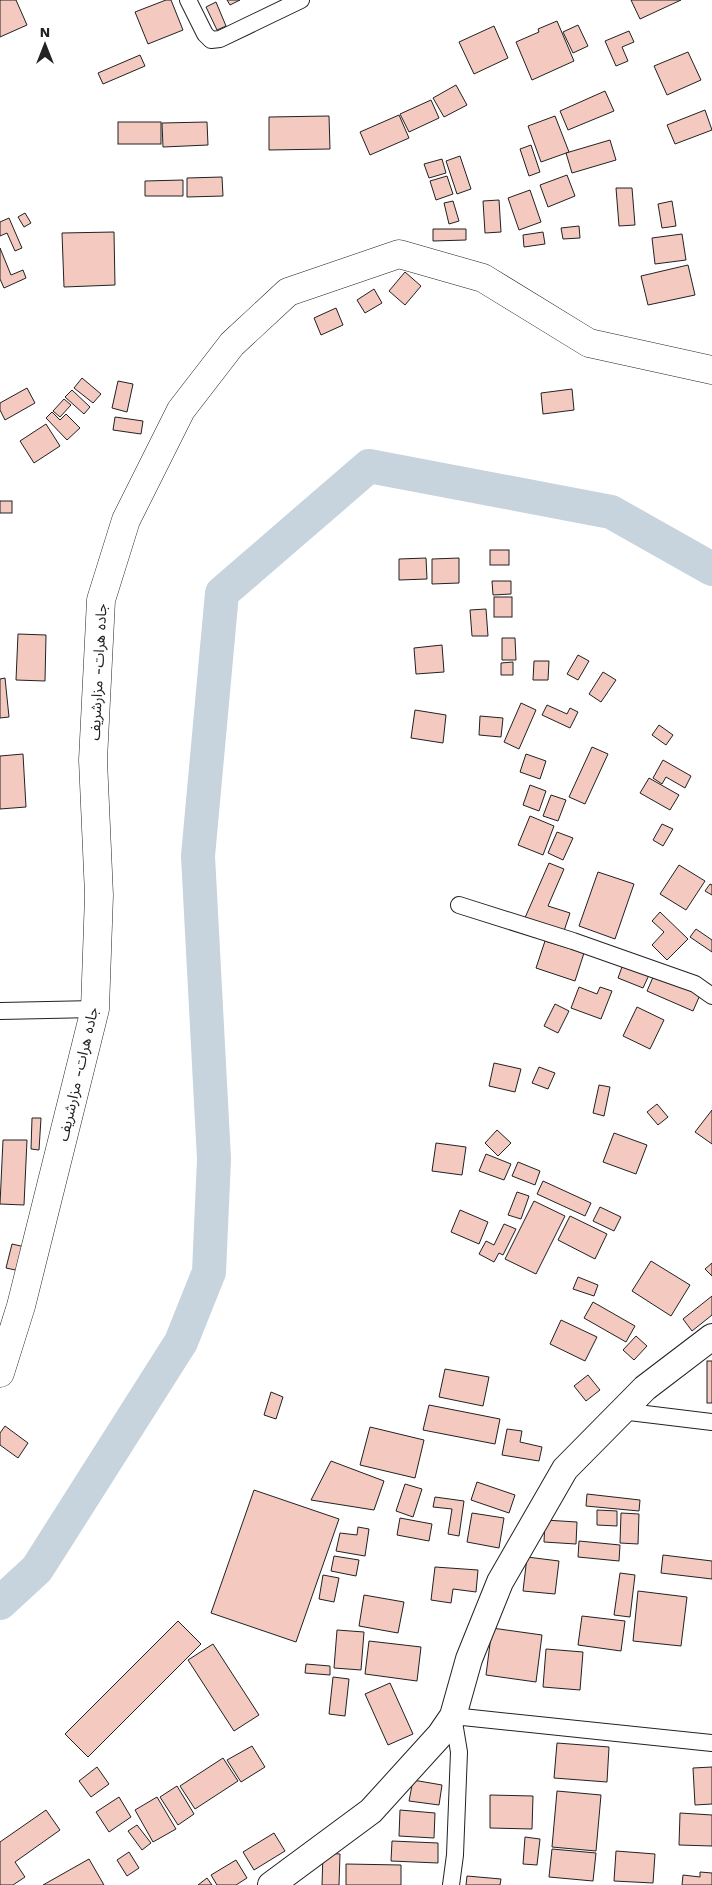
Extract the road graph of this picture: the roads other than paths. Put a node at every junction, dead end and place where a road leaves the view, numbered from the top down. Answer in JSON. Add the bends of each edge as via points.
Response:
{"nodes":[{"id":1,"x":188,"y":0,"type":"edge"},
{"id":2,"x":301,"y":0,"type":"edge"},
{"id":3,"x":712,"y":370,"type":"edge"},
{"id":4,"x":459,"y":905,"type":"dead end"},
{"id":5,"x":712,"y":996,"type":"edge"},
{"id":6,"x":95,"y":1009,"type":"junction"},
{"id":7,"x":0,"y":1011,"type":"edge"},
{"id":8,"x":712,"y":1337,"type":"edge"},
{"id":9,"x":0,"y":1373,"type":"edge"},
{"id":10,"x":621,"y":1411,"type":"junction"},
{"id":11,"x":712,"y":1422,"type":"edge"},
{"id":12,"x":453,"y":1716,"type":"junction"},
{"id":13,"x":712,"y":1743,"type":"edge"},
{"id":14,"x":272,"y":1885,"type":"edge"},
{"id":15,"x":451,"y":1885,"type":"edge"}],
"edges":[{"from":1,"to":2,"type":"street","via":[[211,40],[220,39]]},
{"from":3,"to":6,"type":"highway","name":"جاده هرات- مزارشریف","via":[[589,343],[483,278],[399,254],[288,292],[232,344],[181,410],[126,520],[101,600],[93,760],[99,895]]},
{"from":4,"to":5,"type":"street","via":[[686,980]]},
{"from":6,"to":7,"type":"street"},
{"from":6,"to":9,"type":"highway","name":"جاده هرات- مزارشریف","via":[[21,1306]]},
{"from":8,"to":10,"type":"main road","via":[[645,1388]]},
{"from":10,"to":11,"type":"street"},
{"from":10,"to":12,"type":"main road","via":[[565,1469],[500,1582],[469,1659]]},
{"from":12,"to":13,"type":"street"},
{"from":12,"to":14,"type":"main road","via":[[440,1735],[371,1811]]},
{"from":12,"to":15,"type":"street","via":[[459,1752]]}]}
